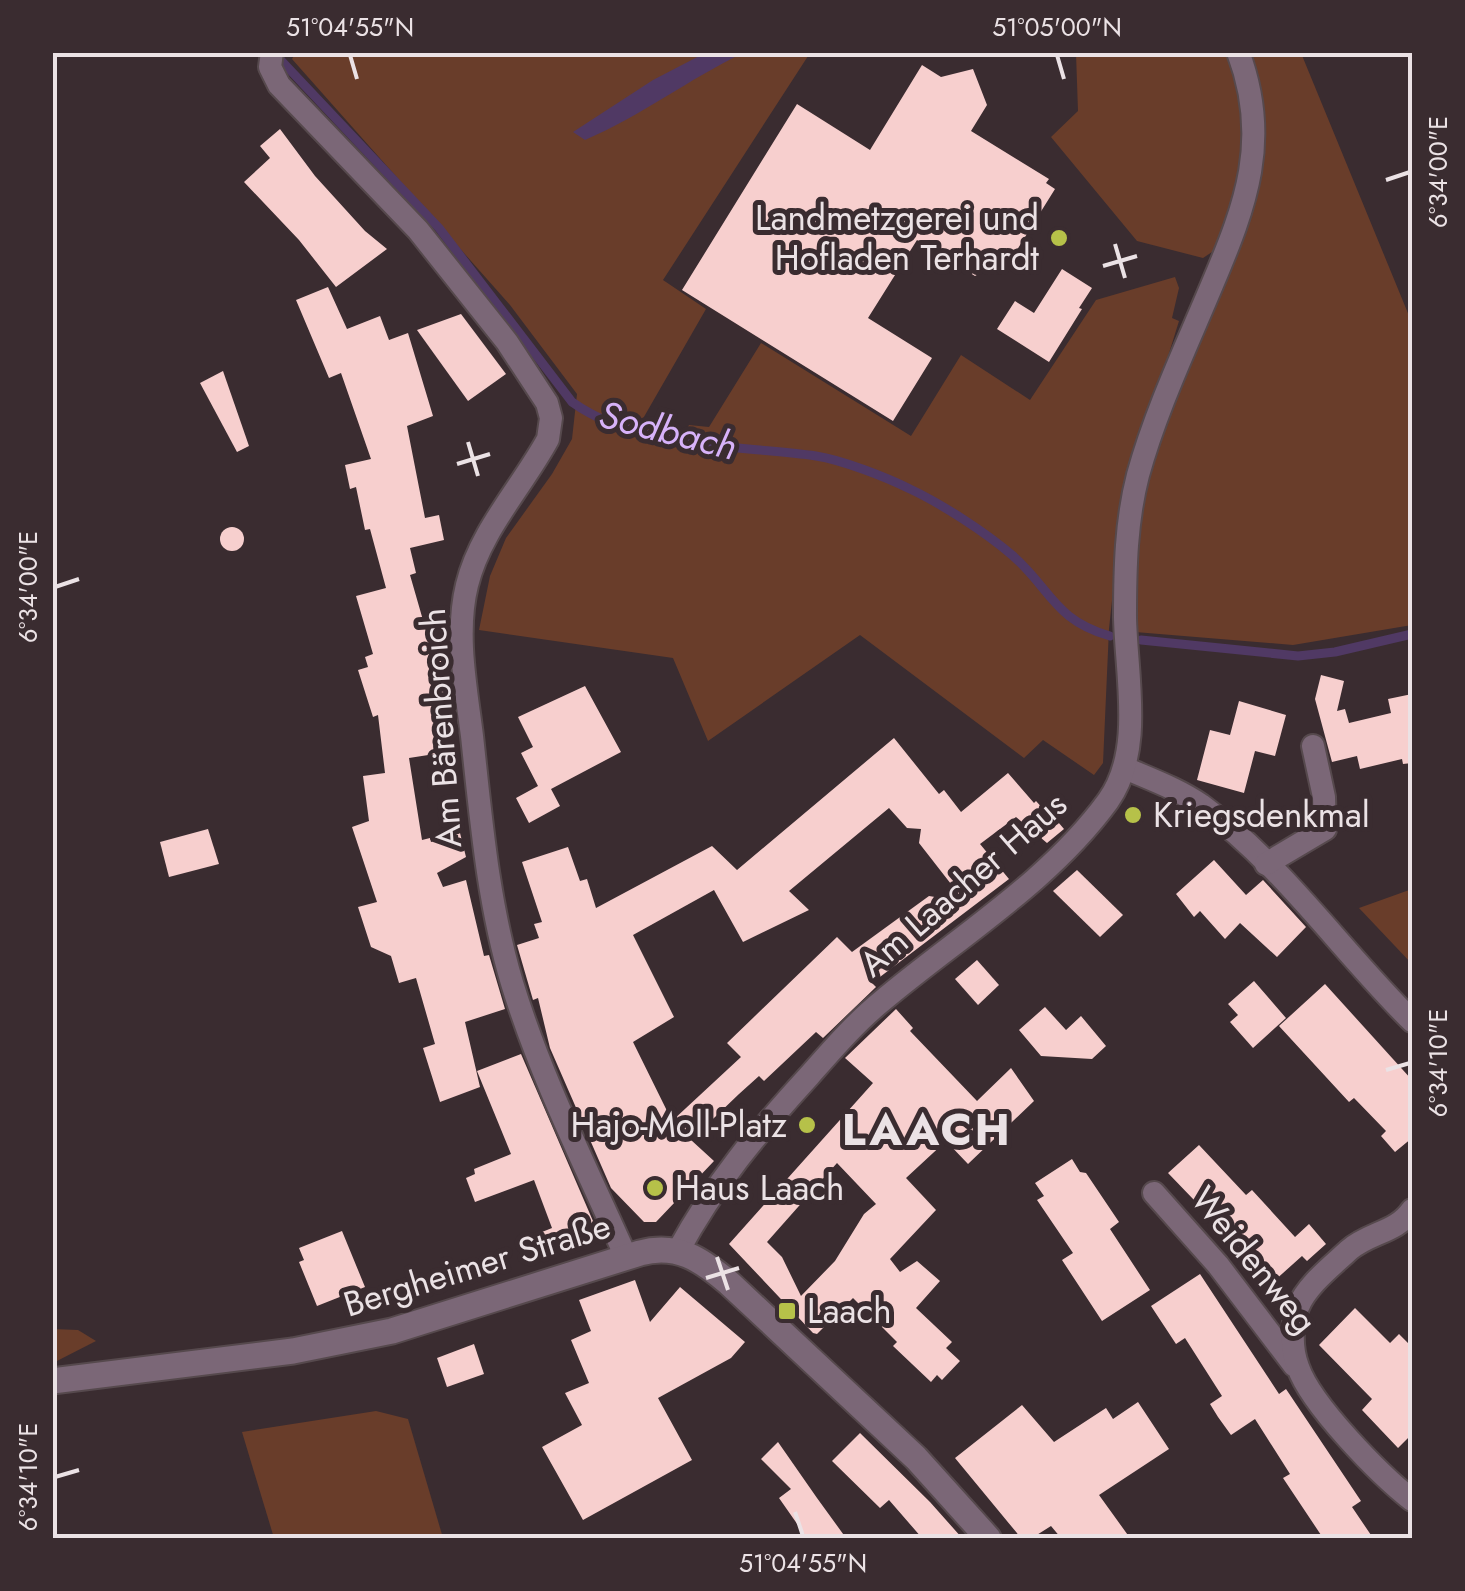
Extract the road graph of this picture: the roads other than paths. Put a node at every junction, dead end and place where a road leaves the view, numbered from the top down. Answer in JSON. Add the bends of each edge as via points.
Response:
{"nodes":[{"id":1,"x":1238,"y":52,"type":"edge"},
{"id":2,"x":272,"y":53,"type":"edge"},
{"id":3,"x":1313,"y":746,"type":"dead end"},
{"id":4,"x":1124,"y":768,"type":"junction"},
{"id":5,"x":1266,"y":864,"type":"junction"},
{"id":6,"x":1412,"y":1021,"type":"edge"},
{"id":7,"x":1154,"y":1194,"type":"dead end"},
{"id":8,"x":1412,"y":1210,"type":"edge"},
{"id":9,"x":678,"y":1251,"type":"junction"},
{"id":10,"x":626,"y":1257,"type":"junction"},
{"id":11,"x":1299,"y":1372,"type":"junction"},
{"id":12,"x":52,"y":1381,"type":"edge"},
{"id":13,"x":1412,"y":1500,"type":"edge"},
{"id":14,"x":988,"y":1538,"type":"edge"}],
"edges":[{"from":1,"to":4,"type":"street","name":"Am Laacher Haus","via":[[1254,126],[1248,193],[1152,435],[1130,515]]},
{"from":2,"to":10,"type":"street","name":"Am Bärenbroich","via":[[270,68],[279,86],[426,240],[549,408],[548,440],[469,576],[466,680],[488,872],[507,965],[532,1042]]},
{"from":3,"to":5,"type":"street","via":[[1325,828]]},
{"from":4,"to":5,"type":"street","via":[[1200,805]]},
{"from":4,"to":9,"type":"street","name":"Am Laacher Haus","via":[[1104,806],[1056,859],[850,1030],[734,1161]]},
{"from":5,"to":6,"type":"street"},
{"from":7,"to":11,"type":"street","name":"Weidenweg"},
{"from":8,"to":11,"type":"street","name":"Weidenweg","via":[[1401,1225],[1360,1242],[1304,1296],[1293,1332]]},
{"from":9,"to":10,"type":"street","name":"Bergheimer Straße"},
{"from":9,"to":14,"type":"street","via":[[716,1272],[785,1334],[931,1472]]},
{"from":10,"to":12,"type":"street","name":"Bergheimer Straße","via":[[359,1338]]},
{"from":11,"to":13,"type":"street","name":"Weidenweg","via":[[1346,1434]]}]}
